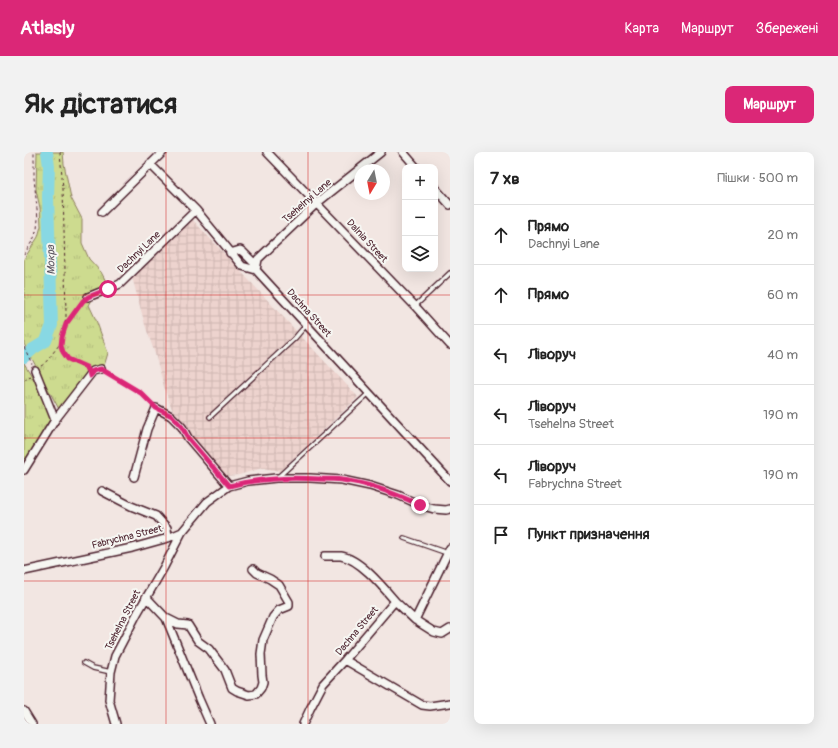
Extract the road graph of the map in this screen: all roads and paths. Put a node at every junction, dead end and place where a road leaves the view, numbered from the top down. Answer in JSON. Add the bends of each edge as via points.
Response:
{"nodes":[{"id":1,"x":34,"y":152,"type":"edge"},
{"id":2,"x":60,"y":152,"type":"edge"},
{"id":3,"x":163,"y":152,"type":"edge"},
{"id":4,"x":267,"y":152,"type":"edge"},
{"id":5,"x":381,"y":152,"type":"edge"},
{"id":6,"x":403,"y":152,"type":"edge"},
{"id":7,"x":150,"y":164,"type":"junction"},
{"id":8,"x":413,"y":164,"type":"edge"},
{"id":9,"x":438,"y":191,"type":"edge"},
{"id":10,"x":317,"y":203,"type":"junction"},
{"id":11,"x":450,"y":205,"type":"edge"},
{"id":12,"x":196,"y":210,"type":"junction"},
{"id":13,"x":102,"y":212,"type":"dead end"},
{"id":14,"x":230,"y":253,"type":"junction"},
{"id":15,"x":24,"y":255,"type":"edge"},
{"id":16,"x":256,"y":268,"type":"junction"},
{"id":17,"x":450,"y":273,"type":"edge"},
{"id":18,"x":88,"y":297,"type":"joint"},
{"id":19,"x":415,"y":306,"type":"junction"},
{"id":20,"x":66,"y":324,"type":"junction"},
{"id":21,"x":306,"y":325,"type":"junction"},
{"id":22,"x":61,"y":343,"type":"junction"},
{"id":23,"x":450,"y":345,"type":"edge"},
{"id":24,"x":24,"y":346,"type":"edge"},
{"id":25,"x":101,"y":369,"type":"joint"},
{"id":26,"x":35,"y":370,"type":"junction"},
{"id":27,"x":90,"y":376,"type":"junction"},
{"id":28,"x":24,"y":380,"type":"edge"},
{"id":29,"x":369,"y":393,"type":"junction"},
{"id":30,"x":156,"y":408,"type":"junction"},
{"id":31,"x":210,"y":417,"type":"dead end"},
{"id":32,"x":55,"y":420,"type":"junction"},
{"id":33,"x":24,"y":470,"type":"edge"},
{"id":34,"x":134,"y":477,"type":"dead end"},
{"id":35,"x":276,"y":478,"type":"junction"},
{"id":36,"x":450,"y":481,"type":"edge"},
{"id":37,"x":229,"y":486,"type":"junction"},
{"id":38,"x":102,"y":491,"type":"dead end"},
{"id":39,"x":450,"y":509,"type":"edge"},
{"id":40,"x":182,"y":532,"type":"junction"},
{"id":41,"x":168,"y":538,"type":"junction"},
{"id":42,"x":404,"y":538,"type":"dead end"},
{"id":43,"x":449,"y":551,"type":"edge"},
{"id":44,"x":325,"y":556,"type":"dead end"},
{"id":45,"x":24,"y":564,"type":"edge"},
{"id":46,"x":253,"y":569,"type":"dead end"},
{"id":47,"x":27,"y":571,"type":"edge"},
{"id":48,"x":146,"y":597,"type":"junction"},
{"id":49,"x":395,"y":601,"type":"junction"},
{"id":50,"x":166,"y":618,"type":"junction"},
{"id":51,"x":415,"y":620,"type":"junction"},
{"id":52,"x":450,"y":629,"type":"edge"},
{"id":53,"x":345,"y":660,"type":"junction"},
{"id":54,"x":84,"y":663,"type":"dead end"},
{"id":55,"x":111,"y":672,"type":"junction"},
{"id":56,"x":450,"y":702,"type":"edge"},
{"id":57,"x":24,"y":712,"type":"edge"},
{"id":58,"x":32,"y":724,"type":"edge"},
{"id":59,"x":116,"y":724,"type":"edge"},
{"id":60,"x":210,"y":724,"type":"edge"},
{"id":61,"x":303,"y":724,"type":"edge"}],
"edges":[{"from":1,"to":15,"type":"path","via":[[37,229]]},
{"from":2,"to":20,"type":"path"},
{"from":3,"to":7,"type":"street"},
{"from":4,"to":10,"type":"street","name":"Dalnia Street"},
{"from":5,"to":10,"type":"street","name":"Tsehelnyi Lane"},
{"from":6,"to":8,"type":"street"},
{"from":7,"to":12,"type":"street","name":"Dachna Street"},
{"from":7,"to":13,"type":"street"},
{"from":9,"to":11,"type":"street"},
{"from":10,"to":16,"type":"street","name":"Tsehelnyi Lane","via":[[258,259]]},
{"from":10,"to":19,"type":"street","name":"Dalnia Street"},
{"from":12,"to":14,"type":"street","name":"Dachna Street"},
{"from":12,"to":18,"type":"street","name":"Dachnyi Lane","via":[[120,284]]},
{"from":14,"to":16,"type":"street","name":"Dachna Street","via":[[242,266]]},
{"from":14,"to":16,"type":"street","via":[[240,250]]},
{"from":16,"to":21,"type":"street","name":"Dachna Street"},
{"from":17,"to":19,"type":"lane"},
{"from":18,"to":20,"type":"path"},
{"from":19,"to":23,"type":"street","name":"Dalnia Street"},
{"from":20,"to":22,"type":"path"},
{"from":21,"to":29,"type":"street","name":"Dachna Street"},
{"from":21,"to":31,"type":"lane"},
{"from":22,"to":26,"type":"path","via":[[44,364]]},
{"from":22,"to":27,"type":"path","via":[[68,359],[86,367]]},
{"from":24,"to":26,"type":"path"},
{"from":25,"to":27,"type":"street","via":[[93,371]]},
{"from":25,"to":30,"type":"path","via":[[141,393]]},
{"from":26,"to":28,"type":"path"},
{"from":26,"to":32,"type":"street"},
{"from":27,"to":32,"type":"street"},
{"from":29,"to":35,"type":"lane"},
{"from":29,"to":36,"type":"street","name":"Dachna Street"},
{"from":30,"to":34,"type":"street","via":[[147,429]]},
{"from":30,"to":37,"type":"street","via":[[172,416]]},
{"from":32,"to":33,"type":"street"},
{"from":35,"to":37,"type":"street","name":"Fabrychna Street"},
{"from":35,"to":39,"type":"street","name":"Fabrychna Street","via":[[342,480],[398,495],[434,509]]},
{"from":37,"to":40,"type":"street","name":"Fabrychna Street","via":[[207,502]]},
{"from":38,"to":41,"type":"street","via":[[156,516],[167,528]]},
{"from":40,"to":41,"type":"street","name":"Fabrychna Street"},
{"from":40,"to":48,"type":"street","name":"Tsehelna Street"},
{"from":41,"to":47,"type":"street","name":"Fabrychna Street"},
{"from":42,"to":43,"type":"lane"},
{"from":43,"to":51,"type":"street"},
{"from":44,"to":49,"type":"street","via":[[341,556],[355,562],[375,578]]},
{"from":45,"to":47,"type":"street"},
{"from":46,"to":50,"type":"street","via":[[279,585],[289,602],[289,606],[279,610],[273,617],[263,640],[263,682],[256,694],[249,695],[232,688],[225,670],[209,649],[198,641],[188,625],[178,624]]},
{"from":48,"to":50,"type":"street"},
{"from":48,"to":55,"type":"street","name":"Tsehelna Street","via":[[116,656]]},
{"from":49,"to":51,"type":"street"},
{"from":49,"to":53,"type":"street","name":"Dachna Street"},
{"from":50,"to":60,"type":"street"},
{"from":51,"to":52,"type":"street","via":[[434,632],[442,634]]},
{"from":53,"to":56,"type":"street","via":[[422,705]]},
{"from":53,"to":61,"type":"street","name":"Dachna Street","via":[[323,684]]},
{"from":54,"to":55,"type":"lane"},
{"from":55,"to":59,"type":"street","name":"Tsehelna Street","via":[[109,700]]},
{"from":57,"to":58,"type":"street"}]}
